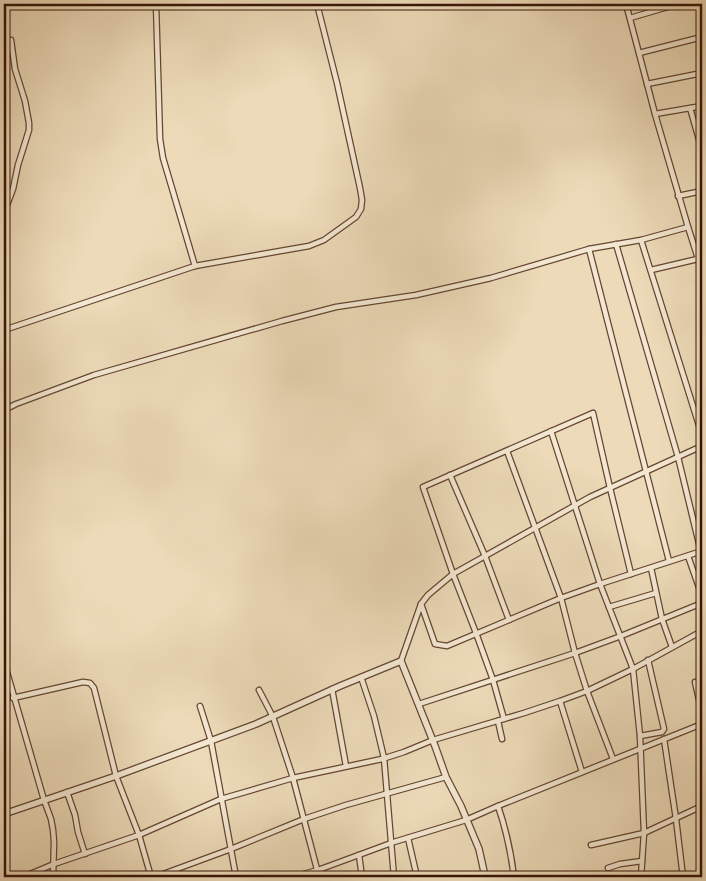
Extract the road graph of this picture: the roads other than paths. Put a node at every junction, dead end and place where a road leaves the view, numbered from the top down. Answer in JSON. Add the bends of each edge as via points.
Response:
{"nodes":[{"id":1,"x":156,"y":4,"type":"edge"},
{"id":2,"x":317,"y":4,"type":"edge"},
{"id":3,"x":626,"y":4,"type":"edge"},
{"id":4,"x":678,"y":4,"type":"edge"},
{"id":5,"x":630,"y":18,"type":"junction"},
{"id":6,"x":702,"y":37,"type":"edge"},
{"id":7,"x":11,"y":40,"type":"dead end"},
{"id":8,"x":639,"y":53,"type":"junction"},
{"id":9,"x":702,"y":73,"type":"edge"},
{"id":10,"x":647,"y":84,"type":"junction"},
{"id":11,"x":702,"y":106,"type":"edge"},
{"id":12,"x":690,"y":108,"type":"junction"},
{"id":13,"x":655,"y":114,"type":"junction"},
{"id":14,"x":696,"y":129,"type":"junction"},
{"id":15,"x":702,"y":132,"type":"edge"},
{"id":16,"x":702,"y":150,"type":"edge"},
{"id":17,"x":702,"y":191,"type":"edge"},
{"id":18,"x":678,"y":196,"type":"junction"},
{"id":19,"x":4,"y":213,"type":"edge"},
{"id":20,"x":688,"y":227,"type":"junction"},
{"id":21,"x":641,"y":240,"type":"junction"},
{"id":22,"x":616,"y":244,"type":"junction"},
{"id":23,"x":589,"y":249,"type":"junction"},
{"id":24,"x":700,"y":258,"type":"edge"},
{"id":25,"x":195,"y":266,"type":"junction"},
{"id":26,"x":651,"y":270,"type":"junction"},
{"id":27,"x":702,"y":271,"type":"edge"},
{"id":28,"x":4,"y":330,"type":"edge"},
{"id":29,"x":4,"y":409,"type":"edge"},
{"id":30,"x":4,"y":420,"type":"edge"},
{"id":31,"x":551,"y":431,"type":"junction"},
{"id":32,"x":702,"y":435,"type":"edge"},
{"id":33,"x":702,"y":446,"type":"edge"},
{"id":34,"x":507,"y":451,"type":"junction"},
{"id":35,"x":678,"y":457,"type":"junction"},
{"id":36,"x":646,"y":472,"type":"junction"},
{"id":37,"x":450,"y":475,"type":"junction"},
{"id":38,"x":610,"y":488,"type":"junction"},
{"id":39,"x":574,"y":506,"type":"junction"},
{"id":40,"x":535,"y":528,"type":"junction"},
{"id":41,"x":701,"y":552,"type":"edge"},
{"id":42,"x":485,"y":556,"type":"junction"},
{"id":43,"x":688,"y":556,"type":"junction"},
{"id":44,"x":670,"y":561,"type":"junction"},
{"id":45,"x":651,"y":568,"type":"junction"},
{"id":46,"x":453,"y":574,"type":"junction"},
{"id":47,"x":631,"y":574,"type":"junction"},
{"id":48,"x":600,"y":584,"type":"junction"},
{"id":49,"x":656,"y":592,"type":"junction"},
{"id":50,"x":702,"y":596,"type":"edge"},
{"id":51,"x":561,"y":598,"type":"junction"},
{"id":52,"x":702,"y":603,"type":"edge"},
{"id":53,"x":421,"y":604,"type":"junction"},
{"id":54,"x":609,"y":607,"type":"junction"},
{"id":55,"x":662,"y":619,"type":"junction"},
{"id":56,"x":509,"y":620,"type":"junction"},
{"id":57,"x":702,"y":631,"type":"edge"},
{"id":58,"x":476,"y":633,"type":"junction"},
{"id":59,"x":621,"y":636,"type":"junction"},
{"id":60,"x":672,"y":647,"type":"junction"},
{"id":61,"x":575,"y":653,"type":"junction"},
{"id":62,"x":648,"y":660,"type":"junction"},
{"id":63,"x":401,"y":661,"type":"junction"},
{"id":64,"x":4,"y":662,"type":"edge"},
{"id":65,"x":633,"y":669,"type":"junction"},
{"id":66,"x":361,"y":678,"type":"junction"},
{"id":67,"x":493,"y":680,"type":"junction"},
{"id":68,"x":695,"y":682,"type":"dead end"},
{"id":69,"x":332,"y":689,"type":"junction"},
{"id":70,"x":258,"y":690,"type":"dead end"},
{"id":71,"x":587,"y":691,"type":"junction"},
{"id":72,"x":13,"y":698,"type":"junction"},
{"id":73,"x":560,"y":701,"type":"junction"},
{"id":74,"x":418,"y":704,"type":"junction"},
{"id":75,"x":200,"y":706,"type":"dead end"},
{"id":76,"x":702,"y":713,"type":"edge"},
{"id":77,"x":273,"y":717,"type":"junction"},
{"id":78,"x":504,"y":719,"type":"junction"},
{"id":79,"x":498,"y":721,"type":"junction"},
{"id":80,"x":702,"y":724,"type":"edge"},
{"id":81,"x":640,"y":736,"type":"junction"},
{"id":82,"x":502,"y":739,"type":"dead end"},
{"id":83,"x":664,"y":739,"type":"junction"},
{"id":84,"x":433,"y":740,"type":"junction"},
{"id":85,"x":211,"y":741,"type":"junction"},
{"id":86,"x":641,"y":748,"type":"junction"},
{"id":87,"x":384,"y":758,"type":"junction"},
{"id":88,"x":613,"y":759,"type":"junction"},
{"id":89,"x":346,"y":766,"type":"junction"},
{"id":90,"x":582,"y":772,"type":"junction"},
{"id":91,"x":116,"y":776,"type":"junction"},
{"id":92,"x":446,"y":777,"type":"junction"},
{"id":93,"x":293,"y":778,"type":"junction"},
{"id":94,"x":67,"y":792,"type":"junction"},
{"id":95,"x":387,"y":794,"type":"junction"},
{"id":96,"x":221,"y":799,"type":"junction"},
{"id":97,"x":44,"y":800,"type":"junction"},
{"id":98,"x":498,"y":806,"type":"junction"},
{"id":99,"x":702,"y":806,"type":"edge"},
{"id":100,"x":4,"y":814,"type":"edge"},
{"id":101,"x":304,"y":819,"type":"junction"},
{"id":102,"x":676,"y":819,"type":"junction"},
{"id":103,"x":466,"y":820,"type":"junction"},
{"id":104,"x":644,"y":833,"type":"junction"},
{"id":105,"x":139,"y":835,"type":"junction"},
{"id":106,"x":408,"y":838,"type":"junction"},
{"id":107,"x":392,"y":843,"type":"junction"},
{"id":108,"x":591,"y":845,"type":"dead end"},
{"id":109,"x":231,"y":849,"type":"junction"},
{"id":110,"x":85,"y":854,"type":"junction"},
{"id":111,"x":359,"y":855,"type":"junction"},
{"id":112,"x":642,"y":861,"type":"junction"},
{"id":113,"x":54,"y":864,"type":"junction"},
{"id":114,"x":608,"y":868,"type":"dead end"},
{"id":115,"x":318,"y":870,"type":"junction"},
{"id":116,"x":23,"y":877,"type":"edge"},
{"id":117,"x":53,"y":877,"type":"edge"},
{"id":118,"x":151,"y":877,"type":"edge"},
{"id":119,"x":155,"y":877,"type":"edge"},
{"id":120,"x":236,"y":877,"type":"edge"},
{"id":121,"x":293,"y":877,"type":"edge"},
{"id":122,"x":319,"y":877,"type":"edge"},
{"id":123,"x":362,"y":877,"type":"edge"},
{"id":124,"x":394,"y":877,"type":"edge"},
{"id":125,"x":417,"y":877,"type":"edge"},
{"id":126,"x":485,"y":877,"type":"edge"},
{"id":127,"x":514,"y":877,"type":"edge"},
{"id":128,"x":641,"y":877,"type":"edge"},
{"id":129,"x":683,"y":877,"type":"edge"}],
"edges":[{"from":1,"to":25,"type":"street","via":[[160,139]]},
{"from":2,"to":25,"type":"street","via":[[358,178],[361,209],[342,228],[309,246]]},
{"from":3,"to":5,"type":"street"},
{"from":4,"to":5,"type":"street"},
{"from":5,"to":8,"type":"street"},
{"from":6,"to":8,"type":"street"},
{"from":7,"to":19,"type":"street","via":[[29,130]]},
{"from":8,"to":10,"type":"street"},
{"from":9,"to":10,"type":"street"},
{"from":10,"to":13,"type":"street"},
{"from":11,"to":12,"type":"street"},
{"from":12,"to":13,"type":"street"},
{"from":12,"to":14,"type":"street"},
{"from":13,"to":18,"type":"street"},
{"from":14,"to":15,"type":"street"},
{"from":14,"to":16,"type":"street"},
{"from":17,"to":18,"type":"street"},
{"from":18,"to":20,"type":"street"},
{"from":20,"to":21,"type":"street"},
{"from":20,"to":24,"type":"street"},
{"from":21,"to":22,"type":"street"},
{"from":21,"to":26,"type":"street"},
{"from":22,"to":23,"type":"street"},
{"from":22,"to":35,"type":"street"},
{"from":23,"to":29,"type":"street","via":[[492,278],[416,295],[336,307],[282,321],[94,375]]},
{"from":23,"to":36,"type":"street"},
{"from":24,"to":26,"type":"street"},
{"from":24,"to":27,"type":"street"},
{"from":25,"to":28,"type":"street"},
{"from":26,"to":32,"type":"street"},
{"from":29,"to":30,"type":"street"},
{"from":31,"to":34,"type":"street"},
{"from":31,"to":38,"type":"street","via":[[594,413]]},
{"from":31,"to":39,"type":"street"},
{"from":33,"to":35,"type":"street"},
{"from":34,"to":37,"type":"street"},
{"from":34,"to":40,"type":"street"},
{"from":35,"to":36,"type":"street"},
{"from":35,"to":41,"type":"street"},
{"from":36,"to":38,"type":"street"},
{"from":36,"to":44,"type":"street"},
{"from":37,"to":42,"type":"street"},
{"from":37,"to":46,"type":"street","via":[[423,488]]},
{"from":38,"to":39,"type":"street"},
{"from":38,"to":47,"type":"street"},
{"from":39,"to":40,"type":"street"},
{"from":39,"to":48,"type":"street"},
{"from":40,"to":42,"type":"street"},
{"from":40,"to":51,"type":"street"},
{"from":41,"to":43,"type":"street"},
{"from":42,"to":46,"type":"street"},
{"from":42,"to":56,"type":"street"},
{"from":43,"to":44,"type":"street"},
{"from":43,"to":50,"type":"street"},
{"from":44,"to":45,"type":"street"},
{"from":45,"to":47,"type":"street"},
{"from":45,"to":49,"type":"street"},
{"from":46,"to":53,"type":"street"},
{"from":46,"to":58,"type":"street"},
{"from":47,"to":48,"type":"street"},
{"from":48,"to":51,"type":"street"},
{"from":48,"to":54,"type":"street"},
{"from":49,"to":54,"type":"street"},
{"from":49,"to":55,"type":"street"},
{"from":51,"to":56,"type":"street"},
{"from":51,"to":61,"type":"street"},
{"from":52,"to":55,"type":"street"},
{"from":53,"to":58,"type":"street","via":[[436,644],[447,646]]},
{"from":53,"to":63,"type":"street"},
{"from":54,"to":59,"type":"street"},
{"from":55,"to":59,"type":"street"},
{"from":55,"to":60,"type":"street"},
{"from":56,"to":58,"type":"street"},
{"from":57,"to":60,"type":"street"},
{"from":58,"to":67,"type":"street"},
{"from":59,"to":61,"type":"street"},
{"from":59,"to":65,"type":"street"},
{"from":60,"to":62,"type":"street"},
{"from":61,"to":67,"type":"street"},
{"from":61,"to":71,"type":"street"},
{"from":62,"to":65,"type":"street"},
{"from":62,"to":81,"type":"street","via":[[664,729]]},
{"from":63,"to":66,"type":"street"},
{"from":63,"to":74,"type":"street"},
{"from":64,"to":72,"type":"street"},
{"from":65,"to":71,"type":"street"},
{"from":65,"to":81,"type":"street"},
{"from":66,"to":69,"type":"street"},
{"from":66,"to":87,"type":"street"},
{"from":67,"to":74,"type":"street"},
{"from":67,"to":78,"type":"street"},
{"from":68,"to":76,"type":"street"},
{"from":69,"to":77,"type":"street"},
{"from":69,"to":89,"type":"street"},
{"from":70,"to":77,"type":"street"},
{"from":71,"to":73,"type":"street"},
{"from":71,"to":88,"type":"street"},
{"from":72,"to":91,"type":"street","via":[[90,683],[94,688]]},
{"from":72,"to":97,"type":"street"},
{"from":73,"to":78,"type":"street"},
{"from":73,"to":90,"type":"street"},
{"from":74,"to":84,"type":"street"},
{"from":75,"to":85,"type":"street"},
{"from":77,"to":85,"type":"street"},
{"from":77,"to":93,"type":"street"},
{"from":78,"to":79,"type":"street"},
{"from":79,"to":82,"type":"street"},
{"from":79,"to":84,"type":"street"},
{"from":80,"to":83,"type":"street"},
{"from":81,"to":86,"type":"street"},
{"from":83,"to":86,"type":"street"},
{"from":83,"to":102,"type":"street"},
{"from":84,"to":87,"type":"street"},
{"from":84,"to":92,"type":"street"},
{"from":85,"to":91,"type":"street"},
{"from":85,"to":96,"type":"street"},
{"from":86,"to":88,"type":"street"},
{"from":86,"to":104,"type":"street"},
{"from":87,"to":89,"type":"street"},
{"from":87,"to":95,"type":"street"},
{"from":88,"to":90,"type":"street"},
{"from":89,"to":93,"type":"street"},
{"from":90,"to":98,"type":"street"},
{"from":91,"to":94,"type":"street"},
{"from":91,"to":105,"type":"street"},
{"from":92,"to":95,"type":"street"},
{"from":92,"to":103,"type":"street"},
{"from":93,"to":96,"type":"street"},
{"from":93,"to":101,"type":"street"},
{"from":94,"to":97,"type":"street"},
{"from":94,"to":110,"type":"street"},
{"from":95,"to":101,"type":"street"},
{"from":95,"to":107,"type":"street"},
{"from":96,"to":105,"type":"street"},
{"from":96,"to":109,"type":"street"},
{"from":97,"to":100,"type":"street"},
{"from":97,"to":113,"type":"street","via":[[53,830]]},
{"from":98,"to":103,"type":"street"},
{"from":98,"to":127,"type":"street"},
{"from":99,"to":102,"type":"street"},
{"from":101,"to":109,"type":"street"},
{"from":101,"to":115,"type":"street"},
{"from":102,"to":104,"type":"street"},
{"from":102,"to":129,"type":"street"},
{"from":103,"to":106,"type":"street"},
{"from":103,"to":126,"type":"street","via":[[479,849]]},
{"from":104,"to":108,"type":"street"},
{"from":104,"to":112,"type":"street"},
{"from":105,"to":110,"type":"street"},
{"from":105,"to":118,"type":"street"},
{"from":106,"to":107,"type":"street"},
{"from":106,"to":125,"type":"street"},
{"from":107,"to":111,"type":"street"},
{"from":107,"to":124,"type":"street"},
{"from":109,"to":119,"type":"street"},
{"from":109,"to":120,"type":"street"},
{"from":110,"to":113,"type":"street"},
{"from":111,"to":115,"type":"street"},
{"from":111,"to":123,"type":"street"},
{"from":112,"to":114,"type":"street"},
{"from":112,"to":128,"type":"street"},
{"from":113,"to":116,"type":"street"},
{"from":113,"to":117,"type":"street"},
{"from":115,"to":121,"type":"street"},
{"from":115,"to":122,"type":"street"}]}
